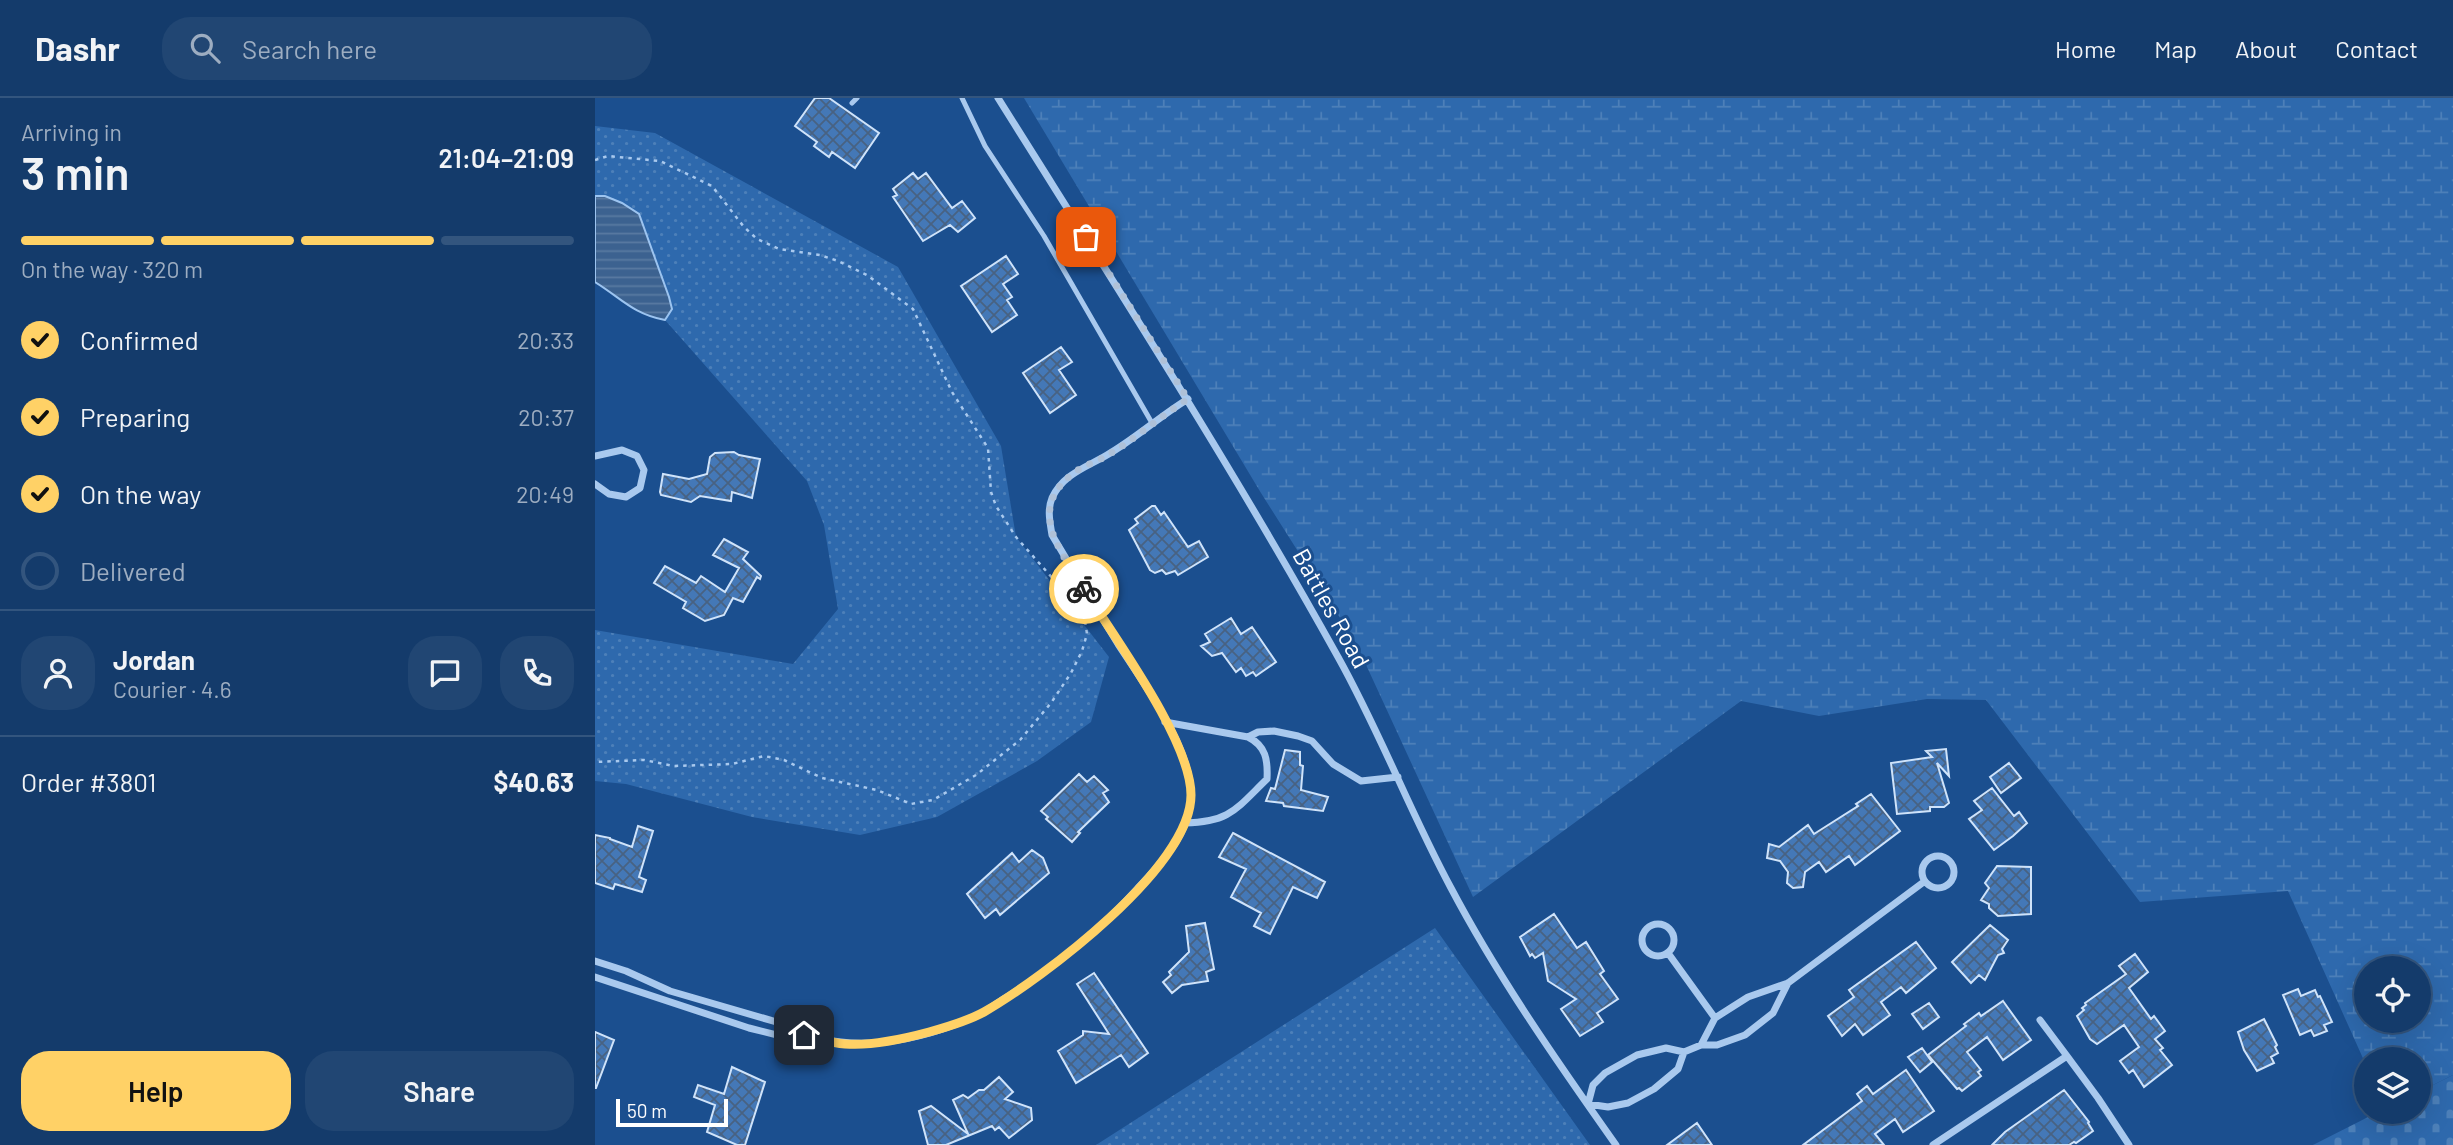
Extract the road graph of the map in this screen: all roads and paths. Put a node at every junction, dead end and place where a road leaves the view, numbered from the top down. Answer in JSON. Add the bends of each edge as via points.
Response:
{"nodes":[{"id":1,"x":962,"y":98,"type":"edge"},
{"id":2,"x":998,"y":98,"type":"edge"},
{"id":3,"x":595,"y":160,"type":"edge"},
{"id":4,"x":1188,"y":399,"type":"junction"},
{"id":5,"x":1152,"y":423,"type":"junction"},
{"id":6,"x":595,"y":456,"type":"edge"},
{"id":7,"x":595,"y":484,"type":"edge"},
{"id":8,"x":1165,"y":722,"type":"junction"},
{"id":9,"x":1248,"y":737,"type":"junction"},
{"id":10,"x":595,"y":762,"type":"edge"},
{"id":11,"x":1398,"y":777,"type":"junction"},
{"id":12,"x":1185,"y":823,"type":"junction"},
{"id":13,"x":1925,"y":881,"type":"junction"},
{"id":14,"x":1668,"y":953,"type":"junction"},
{"id":15,"x":595,"y":961,"type":"edge"},
{"id":16,"x":595,"y":977,"type":"edge"},
{"id":17,"x":1788,"y":983,"type":"junction"},
{"id":18,"x":1715,"y":1018,"type":"junction"},
{"id":19,"x":2040,"y":1020,"type":"dead end"},
{"id":20,"x":804,"y":1035,"type":"junction"},
{"id":21,"x":1700,"y":1045,"type":"junction"},
{"id":22,"x":1683,"y":1052,"type":"junction"},
{"id":23,"x":2067,"y":1056,"type":"junction"},
{"id":24,"x":1588,"y":1104,"type":"junction"},
{"id":25,"x":1616,"y":1145,"type":"edge"},
{"id":26,"x":1933,"y":1145,"type":"edge"},
{"id":27,"x":2129,"y":1145,"type":"edge"}],
"edges":[{"from":1,"to":5,"type":"lane","via":[[985,146],[1044,236]]},
{"from":2,"to":4,"type":"street","name":"Battles Road"},
{"from":3,"to":10,"type":"path","via":[[607,156],[660,161],[712,186],[757,239],[779,249],[838,261],[867,275],[913,309],[952,392],[988,448],[996,506],[1016,537],[1078,607],[1087,634],[1071,673],[1020,740],[976,775],[933,800],[911,804],[764,756],[732,764]]},
{"from":4,"to":5,"type":"street"},
{"from":4,"to":11,"type":"street","name":"Battles Road","via":[[1341,661]]},
{"from":5,"to":8,"type":"street","via":[[1062,483],[1048,514],[1052,535]]},
{"from":6,"to":7,"type":"street","via":[[621,450],[637,456],[644,470],[640,488],[627,497],[609,494]]},
{"from":8,"to":9,"type":"street"},
{"from":8,"to":12,"type":"street","via":[[1187,765],[1191,798]]},
{"from":9,"to":11,"type":"street","via":[[1274,731],[1298,736],[1312,741],[1332,764],[1361,781]]},
{"from":9,"to":12,"type":"street","via":[[1266,754],[1267,779],[1223,818]]},
{"from":11,"to":24,"type":"street","name":"Battles Road","via":[[1484,946]]},
{"from":12,"to":20,"type":"street","via":[[1173,848],[1101,925],[1034,981],[982,1013],[897,1040],[846,1044]]},
{"from":13,"to":13,"type":"street","via":[[1933,887],[1947,885],[1953,877],[1950,862],[1935,856],[1926,861]]},
{"from":13,"to":17,"type":"street"},
{"from":14,"to":14,"type":"street","via":[[1674,944],[1673,933],[1666,925],[1650,926],[1642,939],[1648,953]]},
{"from":14,"to":18,"type":"street"},
{"from":15,"to":20,"type":"street","via":[[670,991],[787,1025]]},
{"from":16,"to":20,"type":"street","via":[[749,1028],[789,1038]]},
{"from":17,"to":18,"type":"street","via":[[1748,997]]},
{"from":17,"to":21,"type":"street","via":[[1773,1013],[1745,1035],[1717,1045]]},
{"from":18,"to":21,"type":"street"},
{"from":19,"to":23,"type":"street"},
{"from":21,"to":22,"type":"street"},
{"from":22,"to":24,"type":"street","via":[[1678,1069],[1668,1080],[1628,1103]]},
{"from":22,"to":24,"type":"street","via":[[1666,1048],[1637,1055],[1605,1073],[1593,1086]]},
{"from":23,"to":26,"type":"street"},
{"from":23,"to":27,"type":"street"},
{"from":24,"to":25,"type":"street","name":"Battles Road"}]}
